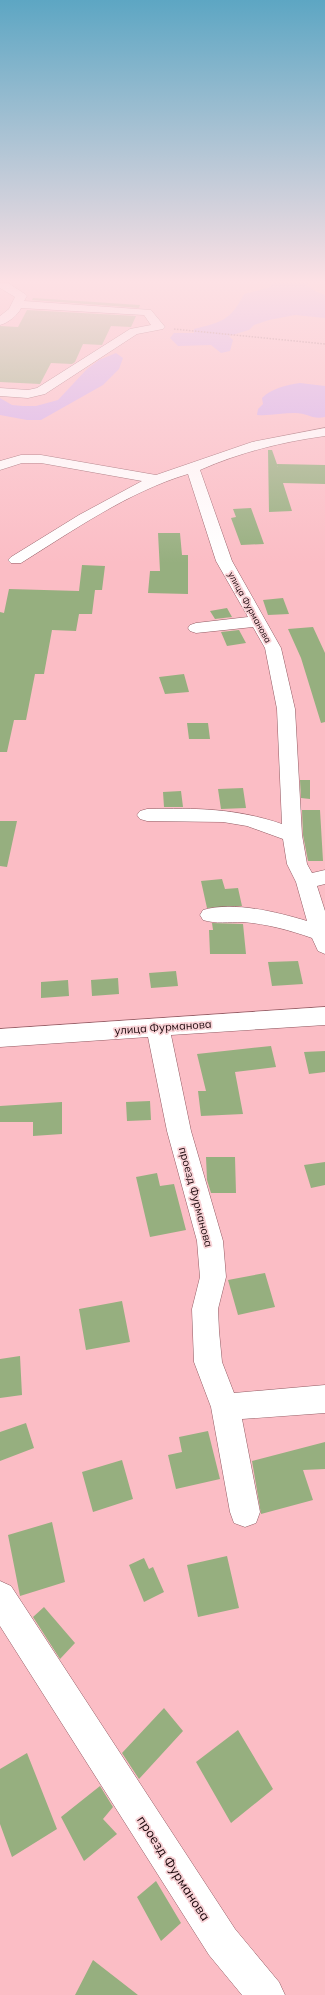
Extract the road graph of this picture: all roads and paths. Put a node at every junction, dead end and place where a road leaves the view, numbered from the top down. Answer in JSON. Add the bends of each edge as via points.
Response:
{"nodes":[{"id":1,"x":65,"y":376,"type":"edge"},
{"id":2,"x":0,"y":392,"type":"edge"},
{"id":3,"x":325,"y":432,"type":"edge"},
{"id":4,"x":0,"y":466,"type":"edge"},
{"id":5,"x":193,"y":468,"type":"junction"},
{"id":6,"x":156,"y":478,"type":"junction"},
{"id":7,"x":16,"y":560,"type":"dead end"},
{"id":8,"x":259,"y":621,"type":"junction"},
{"id":9,"x":196,"y":628,"type":"dead end"},
{"id":10,"x":147,"y":815,"type":"dead end"},
{"id":11,"x":292,"y":835,"type":"junction"},
{"id":12,"x":325,"y":877,"type":"edge"},
{"id":13,"x":306,"y":882,"type":"junction"},
{"id":14,"x":210,"y":915,"type":"dead end"},
{"id":15,"x":323,"y":939,"type":"edge"},
{"id":16,"x":325,"y":1016,"type":"edge"},
{"id":17,"x":158,"y":1028,"type":"junction"},
{"id":18,"x":0,"y":1038,"type":"edge"},
{"id":19,"x":325,"y":1399,"type":"edge"},
{"id":20,"x":225,"y":1407,"type":"junction"},
{"id":21,"x":245,"y":1512,"type":"dead end"},
{"id":22,"x":0,"y":1597,"type":"edge"},
{"id":23,"x":266,"y":1995,"type":"edge"}],
"edges":[{"from":1,"to":2,"type":"street","via":[[42,391],[28,394]]},
{"from":3,"to":5,"type":"street","via":[[260,443],[220,455]]},
{"from":4,"to":6,"type":"street","via":[[21,459],[41,459]]},
{"from":5,"to":6,"type":"street"},
{"from":5,"to":8,"type":"street","name":"улица Фурманова","via":[[224,561]]},
{"from":6,"to":7,"type":"street"},
{"from":8,"to":9,"type":"street"},
{"from":8,"to":11,"type":"street","name":"улица Фурманова","via":[[273,648],[286,709]]},
{"from":10,"to":11,"type":"street","via":[[200,814],[247,820]]},
{"from":11,"to":13,"type":"street","name":"улица Фурманова","via":[[297,864]]},
{"from":12,"to":13,"type":"street"},
{"from":13,"to":15,"type":"street","name":"улица Фурманова"},
{"from":14,"to":15,"type":"street","via":[[274,918]]},
{"from":16,"to":17,"type":"street","name":"улица Фурманова"},
{"from":17,"to":18,"type":"street","name":"улица Фурманова"},
{"from":17,"to":20,"type":"street","name":"проезд Фурманова","via":[[179,1131],[210,1240],[213,1277],[204,1309],[205,1331],[208,1362]]},
{"from":19,"to":20,"type":"street"},
{"from":20,"to":21,"type":"street","name":"проезд Фурманова"},
{"from":22,"to":23,"type":"street","name":"проезд Фурманова","via":[[222,1942]]}]}
